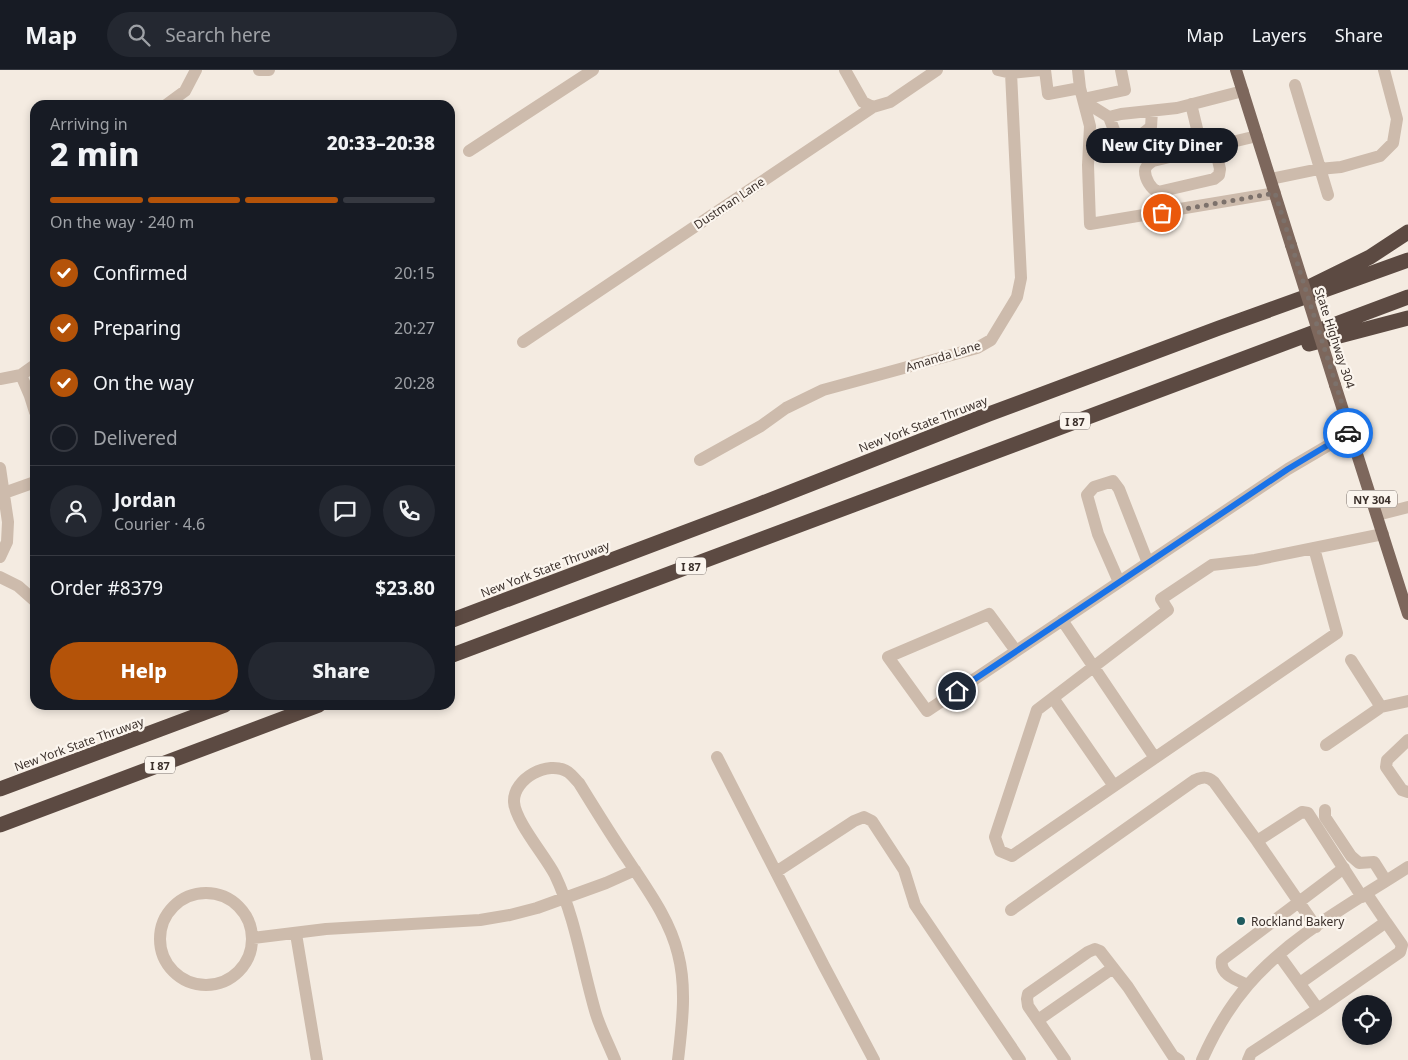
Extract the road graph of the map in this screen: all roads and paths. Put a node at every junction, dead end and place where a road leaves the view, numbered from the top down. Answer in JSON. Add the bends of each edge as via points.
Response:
{"nodes":[{"id":1,"x":196,"y":70,"type":"edge"},
{"id":2,"x":259,"y":70,"type":"edge"},
{"id":3,"x":269,"y":70,"type":"edge"},
{"id":4,"x":593,"y":70,"type":"edge"},
{"id":5,"x":845,"y":70,"type":"edge"},
{"id":6,"x":937,"y":70,"type":"edge"},
{"id":7,"x":998,"y":70,"type":"edge"},
{"id":8,"x":1040,"y":70,"type":"edge"},
{"id":9,"x":1045,"y":70,"type":"edge"},
{"id":10,"x":1078,"y":70,"type":"edge"},
{"id":11,"x":1121,"y":70,"type":"edge"},
{"id":12,"x":1236,"y":70,"type":"edge"},
{"id":13,"x":1384,"y":70,"type":"edge"},
{"id":14,"x":1011,"y":73,"type":"junction"},
{"id":15,"x":1295,"y":85,"type":"dead end"},
{"id":16,"x":1243,"y":91,"type":"junction"},
{"id":17,"x":1083,"y":99,"type":"junction"},
{"id":18,"x":173,"y":100,"type":"edge"},
{"id":19,"x":1191,"y":104,"type":"junction"},
{"id":20,"x":872,"y":107,"type":"junction"},
{"id":21,"x":1152,"y":110,"type":"junction"},
{"id":22,"x":1109,"y":117,"type":"junction"},
{"id":23,"x":1257,"y":136,"type":"junction"},
{"id":24,"x":1199,"y":137,"type":"dead end"},
{"id":25,"x":1214,"y":147,"type":"junction"},
{"id":26,"x":469,"y":151,"type":"dead end"},
{"id":27,"x":1319,"y":168,"type":"junction"},
{"id":28,"x":1271,"y":178,"type":"junction"},
{"id":29,"x":1275,"y":193,"type":"junction"},
{"id":30,"x":1328,"y":195,"type":"dead end"},
{"id":31,"x":1408,"y":232,"type":"edge"},
{"id":32,"x":1408,"y":260,"type":"edge"},
{"id":33,"x":1408,"y":297,"type":"edge"},
{"id":34,"x":1408,"y":318,"type":"edge"},
{"id":35,"x":1219,"y":328,"type":"junction"},
{"id":36,"x":523,"y":342,"type":"dead end"},
{"id":37,"x":1218,"y":368,"type":"junction"},
{"id":38,"x":30,"y":369,"type":"edge"},
{"id":39,"x":21,"y":375,"type":"junction"},
{"id":40,"x":0,"y":379,"type":"edge"},
{"id":41,"x":30,"y":396,"type":"edge"},
{"id":42,"x":1351,"y":432,"type":"junction"},
{"id":43,"x":700,"y":460,"type":"dead end"},
{"id":44,"x":0,"y":468,"type":"edge"},
{"id":45,"x":30,"y":484,"type":"edge"},
{"id":46,"x":2,"y":492,"type":"edge"},
{"id":47,"x":1408,"y":507,"type":"edge"},
{"id":48,"x":1377,"y":515,"type":"junction"},
{"id":49,"x":1383,"y":534,"type":"junction"},
{"id":50,"x":1314,"y":548,"type":"junction"},
{"id":51,"x":0,"y":557,"type":"edge"},
{"id":52,"x":1148,"y":563,"type":"junction"},
{"id":53,"x":0,"y":577,"type":"edge"},
{"id":54,"x":1119,"y":582,"type":"junction"},
{"id":55,"x":30,"y":596,"type":"edge"},
{"id":56,"x":1408,"y":614,"type":"edge"},
{"id":57,"x":455,"y":618,"type":"edge"},
{"id":58,"x":1062,"y":620,"type":"junction"},
{"id":59,"x":1016,"y":651,"type":"junction"},
{"id":60,"x":455,"y":654,"type":"edge"},
{"id":61,"x":1351,"y":660,"type":"dead end"},
{"id":62,"x":1093,"y":668,"type":"junction"},
{"id":63,"x":1054,"y":698,"type":"junction"},
{"id":64,"x":1408,"y":701,"type":"edge"},
{"id":65,"x":1381,"y":707,"type":"junction"},
{"id":66,"x":212,"y":710,"type":"edge"},
{"id":67,"x":306,"y":710,"type":"edge"},
{"id":68,"x":1408,"y":740,"type":"edge"},
{"id":69,"x":1326,"y":745,"type":"dead end"},
{"id":70,"x":717,"y":757,"type":"dead end"},
{"id":71,"x":1155,"y":758,"type":"junction"},
{"id":72,"x":1114,"y":786,"type":"junction"},
{"id":73,"x":0,"y":789,"type":"edge"},
{"id":74,"x":1408,"y":792,"type":"edge"},
{"id":75,"x":1325,"y":810,"type":"dead end"},
{"id":76,"x":0,"y":825,"type":"edge"},
{"id":77,"x":1257,"y":841,"type":"junction"},
{"id":78,"x":1408,"y":867,"type":"edge"},
{"id":79,"x":1344,"y":868,"type":"junction"},
{"id":80,"x":635,"y":870,"type":"junction"},
{"id":81,"x":776,"y":872,"type":"junction"},
{"id":82,"x":1386,"y":881,"type":"junction"},
{"id":83,"x":1364,"y":895,"type":"junction"},
{"id":84,"x":564,"y":897,"type":"junction"},
{"id":85,"x":1298,"y":901,"type":"junction"},
{"id":86,"x":1011,"y":910,"type":"dead end"},
{"id":87,"x":1386,"y":922,"type":"junction"},
{"id":88,"x":1316,"y":927,"type":"junction"},
{"id":89,"x":296,"y":934,"type":"junction"},
{"id":90,"x":253,"y":938,"type":"junction"},
{"id":91,"x":1279,"y":955,"type":"junction"},
{"id":92,"x":1113,"y":968,"type":"junction"},
{"id":93,"x":1300,"y":983,"type":"junction"},
{"id":94,"x":1248,"y":985,"type":"junction"},
{"id":95,"x":1318,"y":1009,"type":"junction"},
{"id":96,"x":1038,"y":1020,"type":"junction"},
{"id":97,"x":1175,"y":1059,"type":"edge"},
{"id":98,"x":1250,"y":1059,"type":"edge"},
{"id":99,"x":317,"y":1060,"type":"edge"},
{"id":100,"x":615,"y":1060,"type":"edge"},
{"id":101,"x":678,"y":1060,"type":"edge"},
{"id":102,"x":874,"y":1060,"type":"edge"},
{"id":103,"x":1020,"y":1060,"type":"edge"},
{"id":104,"x":1065,"y":1060,"type":"edge"},
{"id":105,"x":1202,"y":1060,"type":"edge"}],
"edges":[{"from":1,"to":18,"type":"street","via":[[185,91]]},
{"from":2,"to":3,"type":"street"},
{"from":4,"to":26,"type":"street"},
{"from":5,"to":20,"type":"street","via":[[863,102]]},
{"from":6,"to":20,"type":"street","name":"Dustman Lane","via":[[890,102]]},
{"from":7,"to":14,"type":"street"},
{"from":8,"to":14,"type":"street"},
{"from":9,"to":17,"type":"street","via":[[1048,94]]},
{"from":10,"to":17,"type":"street"},
{"from":11,"to":17,"type":"street","via":[[1126,90]]},
{"from":12,"to":16,"type":"main road","name":"State Highway 304"},
{"from":13,"to":27,"type":"street","via":[[1398,119],[1393,143],[1380,156],[1341,167]]},
{"from":14,"to":43,"type":"street","name":"Amanda Lane","via":[[1021,278],[1017,297],[991,340],[976,348],[822,390]]},
{"from":15,"to":27,"type":"street"},
{"from":16,"to":19,"type":"street"},
{"from":16,"to":23,"type":"main road","name":"State Highway 304"},
{"from":17,"to":22,"type":"street"},
{"from":17,"to":29,"type":"street","via":[[1090,126],[1090,224]]},
{"from":19,"to":21,"type":"street"},
{"from":19,"to":24,"type":"street"},
{"from":20,"to":36,"type":"street","name":"Dustman Lane"},
{"from":21,"to":22,"type":"street"},
{"from":21,"to":22,"type":"street","via":[[1151,127],[1136,139],[1119,143]]},
{"from":23,"to":25,"type":"street"},
{"from":23,"to":28,"type":"main road","name":"State Highway 304"},
{"from":25,"to":25,"type":"street","via":[[1153,161],[1145,170],[1152,190],[1158,192],[1214,179],[1220,169]]},
{"from":27,"to":28,"type":"street"},
{"from":27,"to":30,"type":"street"},
{"from":28,"to":29,"type":"main road","name":"State Highway 304"},
{"from":29,"to":42,"type":"main road","name":"State Highway 304","number":"NY 304","bridge":true},
{"from":31,"to":35,"type":"highway","via":[[1352,267]]},
{"from":32,"to":35,"type":"highway","name":"New York State Thruway"},
{"from":33,"to":37,"type":"highway","number":"I 87"},
{"from":34,"to":37,"type":"highway"},
{"from":35,"to":57,"type":"highway","name":"New York State Thruway"},
{"from":37,"to":60,"type":"highway","number":"I 87"},
{"from":38,"to":39,"type":"street"},
{"from":39,"to":40,"type":"street"},
{"from":39,"to":41,"type":"street"},
{"from":42,"to":48,"type":"main road","name":"State Highway 304","number":"NY 304"},
{"from":42,"to":52,"type":"street","via":[[1288,469]]},
{"from":44,"to":46,"type":"street"},
{"from":45,"to":46,"type":"street"},
{"from":46,"to":51,"type":"street","via":[[8,522],[6,542]]},
{"from":47,"to":48,"type":"street"},
{"from":48,"to":49,"type":"main road","name":"State Highway 304","number":"NY 304"},
{"from":49,"to":50,"type":"street"},
{"from":49,"to":56,"type":"main road","name":"State Highway 304","number":"NY 304"},
{"from":50,"to":62,"type":"street","via":[[1212,565],[1161,599],[1168,610]]},
{"from":50,"to":71,"type":"street","via":[[1337,633]]},
{"from":52,"to":54,"type":"street"},
{"from":52,"to":54,"type":"street","via":[[1119,489],[1113,481],[1094,487],[1087,495],[1098,534]]},
{"from":53,"to":55,"type":"street"},
{"from":54,"to":58,"type":"street"},
{"from":58,"to":59,"type":"street"},
{"from":58,"to":62,"type":"street"},
{"from":59,"to":59,"type":"street","via":[[927,711],[888,657],[989,614]]},
{"from":61,"to":65,"type":"street"},
{"from":62,"to":63,"type":"street"},
{"from":62,"to":71,"type":"street"},
{"from":63,"to":72,"type":"street"},
{"from":63,"to":72,"type":"street","via":[[1037,710],[995,837],[1000,850],[1012,856]]},
{"from":64,"to":65,"type":"street"},
{"from":65,"to":69,"type":"street"},
{"from":66,"to":73,"type":"highway","name":"New York State Thruway"},
{"from":67,"to":76,"type":"highway","number":"I 87"},
{"from":68,"to":74,"type":"street","via":[[1387,760],[1386,767],[1402,790]]},
{"from":70,"to":81,"type":"street"},
{"from":71,"to":72,"type":"street"},
{"from":75,"to":82,"type":"street","via":[[1325,817],[1351,856],[1359,864],[1374,862]]},
{"from":77,"to":79,"type":"street","via":[[1305,811]]},
{"from":77,"to":85,"type":"street"},
{"from":77,"to":86,"type":"street","via":[[1214,782],[1202,777]]},
{"from":78,"to":82,"type":"street"},
{"from":79,"to":83,"type":"street"},
{"from":79,"to":85,"type":"street"},
{"from":80,"to":84,"type":"street"},
{"from":80,"to":84,"type":"street","via":[[579,783],[567,772],[552,768],[537,771],[517,789],[514,803]]},
{"from":80,"to":101,"type":"street","via":[[666,923],[678,954],[683,985]]},
{"from":81,"to":102,"type":"street"},
{"from":81,"to":103,"type":"street","via":[[854,821],[864,817],[872,821],[904,870],[915,905]]},
{"from":82,"to":83,"type":"street"},
{"from":83,"to":87,"type":"street"},
{"from":83,"to":88,"type":"street"},
{"from":84,"to":89,"type":"street","via":[[537,908],[480,920],[326,929]]},
{"from":84,"to":100,"type":"street","via":[[597,1015]]},
{"from":85,"to":88,"type":"street"},
{"from":85,"to":94,"type":"street","via":[[1222,960],[1223,971]]},
{"from":87,"to":93,"type":"street"},
{"from":87,"to":95,"type":"street","via":[[1402,945],[1400,952]]},
{"from":88,"to":91,"type":"street"},
{"from":89,"to":90,"type":"street"},
{"from":89,"to":99,"type":"street"},
{"from":90,"to":90,"type":"street","via":[[249,920],[241,907],[229,898],[200,893],[173,907],[164,920],[160,936],[161,951],[168,966],[193,984],[209,986],[237,974],[247,963]]},
{"from":91,"to":93,"type":"street"},
{"from":91,"to":94,"type":"street"},
{"from":92,"to":96,"type":"street"},
{"from":92,"to":96,"type":"street","via":[[1100,951],[1088,952],[1028,994],[1028,1006]]},
{"from":92,"to":97,"type":"street"},
{"from":93,"to":95,"type":"street"},
{"from":94,"to":105,"type":"street","via":[[1221,1022]]},
{"from":95,"to":98,"type":"street","via":[[1251,1053]]},
{"from":96,"to":104,"type":"street"}]}
